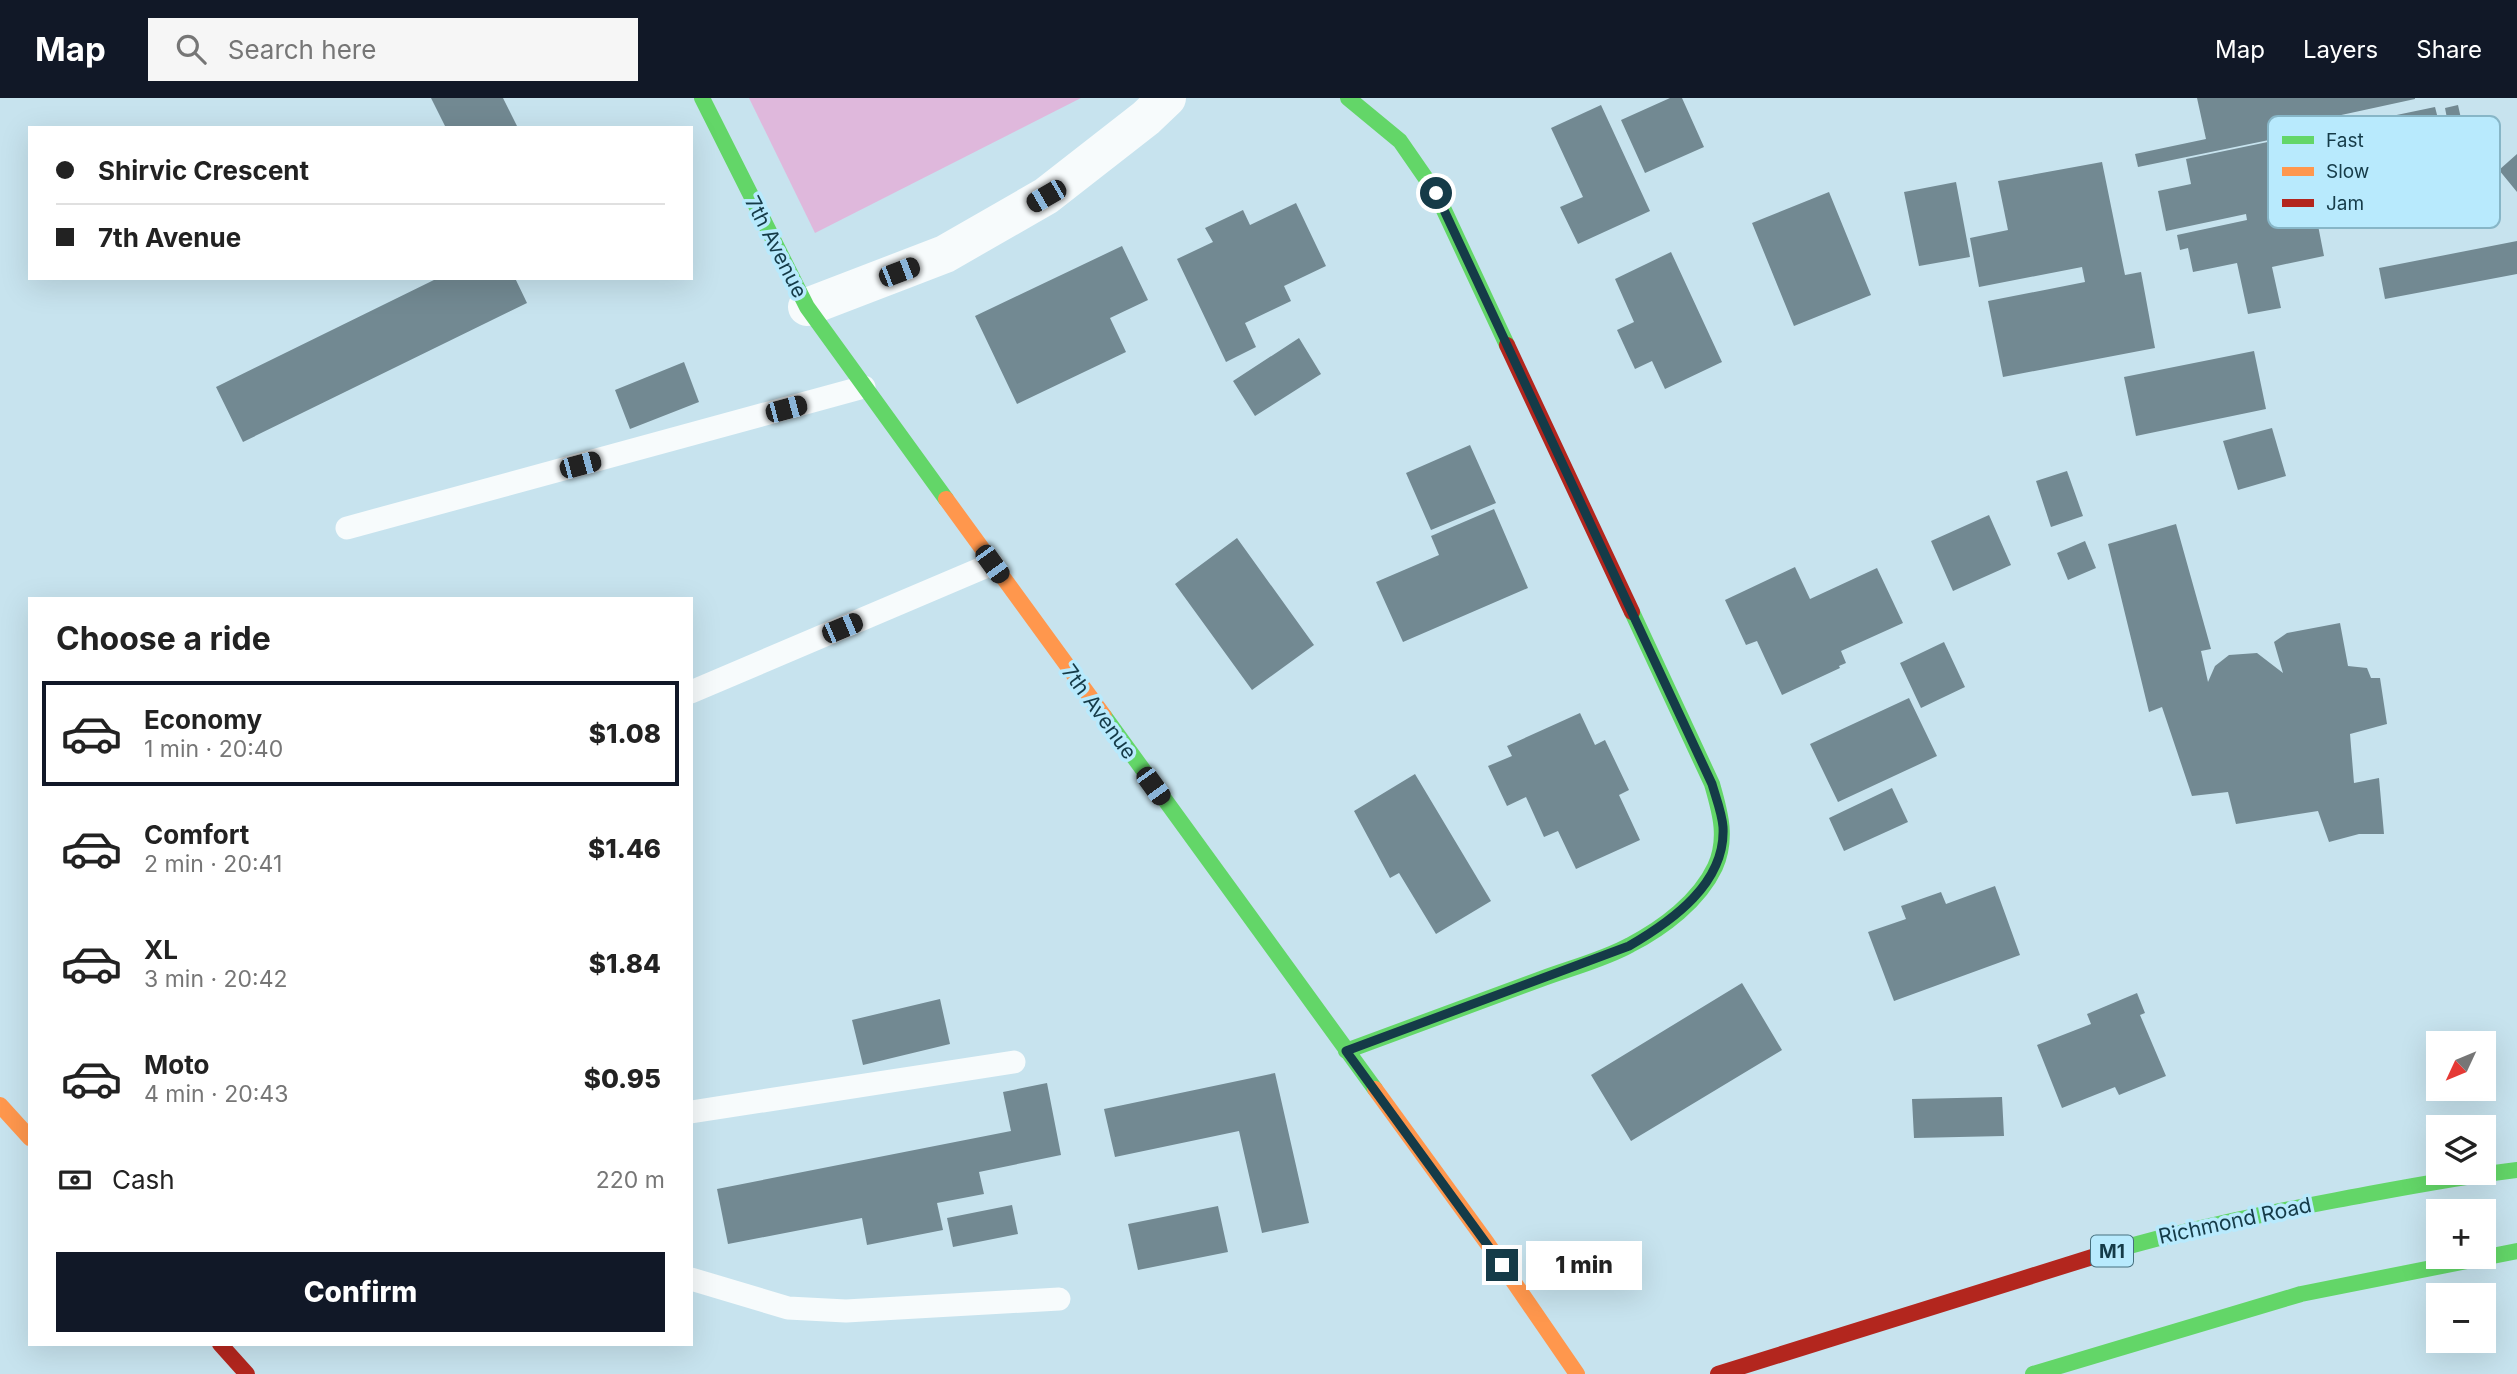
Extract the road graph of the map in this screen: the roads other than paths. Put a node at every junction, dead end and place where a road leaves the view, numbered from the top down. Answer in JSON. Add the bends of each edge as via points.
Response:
{"nodes":[{"id":1,"x":702,"y":98,"type":"edge"},
{"id":2,"x":1167,"y":98,"type":"edge"},
{"id":3,"x":1348,"y":98,"type":"edge"},
{"id":4,"x":807,"y":307,"type":"junction"},
{"id":5,"x":864,"y":387,"type":"junction"},
{"id":6,"x":347,"y":528,"type":"dead end"},
{"id":7,"x":992,"y":564,"type":"junction"},
{"id":8,"x":693,"y":691,"type":"edge"},
{"id":9,"x":1346,"y":1051,"type":"junction"},
{"id":10,"x":1014,"y":1062,"type":"dead end"},
{"id":11,"x":0,"y":1105,"type":"edge"},
{"id":12,"x":693,"y":1112,"type":"edge"},
{"id":13,"x":28,"y":1136,"type":"edge"},
{"id":14,"x":2517,"y":1170,"type":"edge"},
{"id":15,"x":2517,"y":1251,"type":"edge"},
{"id":16,"x":693,"y":1280,"type":"edge"},
{"id":17,"x":1059,"y":1299,"type":"dead end"},
{"id":18,"x":222,"y":1346,"type":"edge"},
{"id":19,"x":247,"y":1374,"type":"edge"},
{"id":20,"x":1577,"y":1374,"type":"edge"},
{"id":21,"x":1718,"y":1374,"type":"edge"},
{"id":22,"x":2033,"y":1374,"type":"edge"}],
"edges":[{"from":1,"to":4,"type":"main road","name":"7th Avenue"},
{"from":2,"to":4,"type":"street","via":[[1046,196],[945,254]]},
{"from":3,"to":9,"type":"main road","via":[[1400,141],[1436,193],[1712,784],[1723,827],[1718,863],[1695,898],[1649,935]]},
{"from":4,"to":5,"type":"main road","name":"7th Avenue"},
{"from":5,"to":6,"type":"lane"},
{"from":5,"to":7,"type":"main road","name":"7th Avenue"},
{"from":7,"to":8,"type":"lane"},
{"from":7,"to":9,"type":"main road","name":"7th Avenue"},
{"from":9,"to":20,"type":"main road","name":"7th Avenue"},
{"from":10,"to":12,"type":"lane"},
{"from":11,"to":13,"type":"main road"},
{"from":14,"to":21,"type":"main road","name":"Richmond Road","number":"M1","via":[[2296,1207],[2148,1240]]},
{"from":15,"to":22,"type":"main road","via":[[2301,1294]]},
{"from":16,"to":17,"type":"lane","via":[[788,1308],[811,1310]]},
{"from":18,"to":19,"type":"main road"}]}
